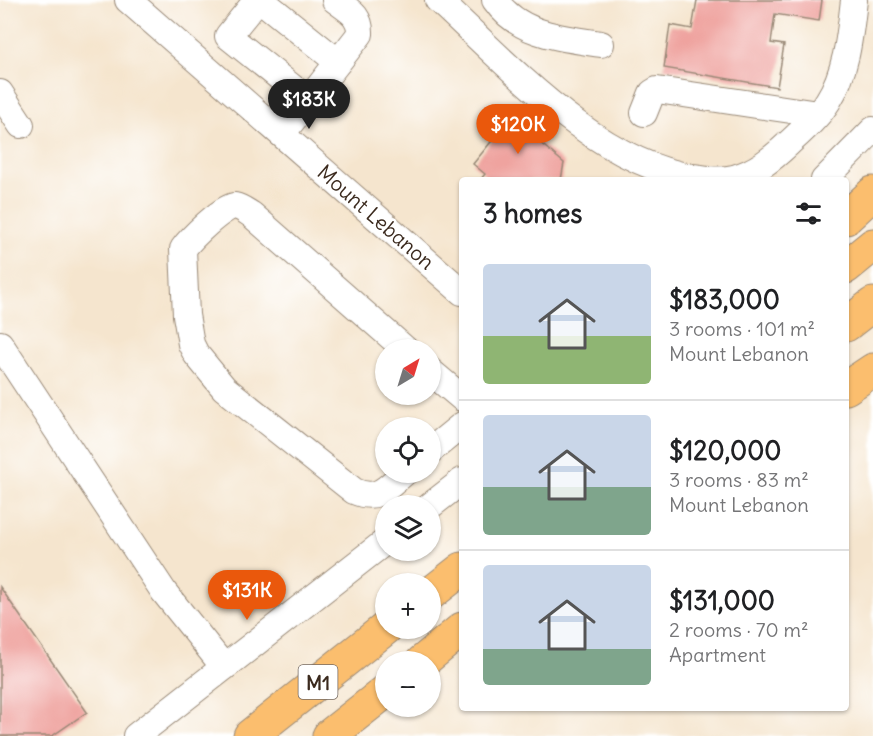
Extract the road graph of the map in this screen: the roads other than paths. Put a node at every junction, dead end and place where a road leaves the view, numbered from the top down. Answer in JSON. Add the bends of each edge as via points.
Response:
{"nodes":[{"id":1,"x":128,"y":0,"type":"edge"},
{"id":2,"x":259,"y":0,"type":"edge"},
{"id":3,"x":335,"y":0,"type":"edge"},
{"id":4,"x":438,"y":0,"type":"edge"},
{"id":5,"x":855,"y":0,"type":"edge"},
{"id":6,"x":502,"y":9,"type":"edge"},
{"id":7,"x":228,"y":36,"type":"junction"},
{"id":8,"x":601,"y":44,"type":"dead end"},
{"id":9,"x":487,"y":45,"type":"junction"},
{"id":10,"x":338,"y":62,"type":"junction"},
{"id":11,"x":205,"y":67,"type":"junction"},
{"id":12,"x":0,"y":93,"type":"edge"},
{"id":13,"x":308,"y":100,"type":"junction"},
{"id":14,"x":644,"y":113,"type":"dead end"},
{"id":15,"x":818,"y":114,"type":"junction"},
{"id":16,"x":21,"y":125,"type":"dead end"},
{"id":17,"x":873,"y":130,"type":"edge"},
{"id":18,"x":282,"y":135,"type":"junction"},
{"id":19,"x":697,"y":177,"type":"edge"},
{"id":20,"x":735,"y":177,"type":"edge"},
{"id":21,"x":827,"y":177,"type":"edge"},
{"id":22,"x":873,"y":193,"type":"edge"},
{"id":23,"x":849,"y":215,"type":"edge"},
{"id":24,"x":873,"y":245,"type":"edge"},
{"id":25,"x":849,"y":265,"type":"edge"},
{"id":26,"x":459,"y":289,"type":"edge"},
{"id":27,"x":873,"y":304,"type":"edge"},
{"id":28,"x":849,"y":323,"type":"edge"},
{"id":29,"x":393,"y":339,"type":"edge"},
{"id":30,"x":0,"y":344,"type":"edge"},
{"id":31,"x":873,"y":370,"type":"edge"},
{"id":32,"x":441,"y":381,"type":"edge"},
{"id":33,"x":849,"y":386,"type":"edge"},
{"id":34,"x":459,"y":396,"type":"edge"},
{"id":35,"x":459,"y":427,"type":"edge"},
{"id":36,"x":441,"y":442,"type":"edge"},
{"id":37,"x":392,"y":483,"type":"edge"},
{"id":38,"x":459,"y":483,"type":"edge"},
{"id":39,"x":441,"y":497,"type":"edge"},
{"id":40,"x":375,"y":550,"type":"edge"},
{"id":41,"x":459,"y":571,"type":"edge"},
{"id":42,"x":441,"y":585,"type":"edge"},
{"id":43,"x":459,"y":631,"type":"edge"},
{"id":44,"x":375,"y":637,"type":"edge"},
{"id":45,"x":435,"y":651,"type":"edge"},
{"id":46,"x":224,"y":667,"type":"junction"},
{"id":47,"x":375,"y":700,"type":"edge"},
{"id":48,"x":136,"y":736,"type":"edge"},
{"id":49,"x":250,"y":736,"type":"edge"},
{"id":50,"x":329,"y":736,"type":"edge"}],
"edges":[{"from":1,"to":11,"type":"street","name":"Mount Lebanon"},
{"from":2,"to":7,"type":"street"},
{"from":2,"to":10,"type":"street"},
{"from":3,"to":10,"type":"street","via":[[360,23],[360,34]]},
{"from":4,"to":9,"type":"street"},
{"from":5,"to":15,"type":"street","via":[[840,74]]},
{"from":6,"to":8,"type":"street","via":[[530,29]]},
{"from":6,"to":9,"type":"street"},
{"from":7,"to":11,"type":"street"},
{"from":7,"to":13,"type":"street"},
{"from":9,"to":19,"type":"street","via":[[568,118],[661,170]]},
{"from":10,"to":13,"type":"street"},
{"from":11,"to":18,"type":"street","name":"Mount Lebanon"},
{"from":12,"to":16,"type":"street"},
{"from":13,"to":18,"type":"street"},
{"from":14,"to":15,"type":"street","via":[[651,93],[657,90]]},
{"from":15,"to":20,"type":"street","via":[[772,158]]},
{"from":17,"to":21,"type":"street"},
{"from":18,"to":26,"type":"street","name":"Mount Lebanon"},
{"from":22,"to":23,"type":"highway"},
{"from":24,"to":25,"type":"highway"},
{"from":27,"to":28,"type":"highway"},
{"from":29,"to":37,"type":"street","via":[[237,206],[201,228],[183,249],[191,344],[224,388],[354,491],[373,496]]},
{"from":30,"to":46,"type":"street","via":[[164,592]]},
{"from":31,"to":33,"type":"highway"},
{"from":32,"to":34,"type":"street"},
{"from":35,"to":36,"type":"street"},
{"from":38,"to":39,"type":"street"},
{"from":40,"to":46,"type":"street"},
{"from":41,"to":42,"type":"highway"},
{"from":43,"to":45,"type":"highway"},
{"from":44,"to":49,"type":"highway","number":"M1"},
{"from":46,"to":48,"type":"street"},
{"from":47,"to":50,"type":"highway","number":"M1"}]}
